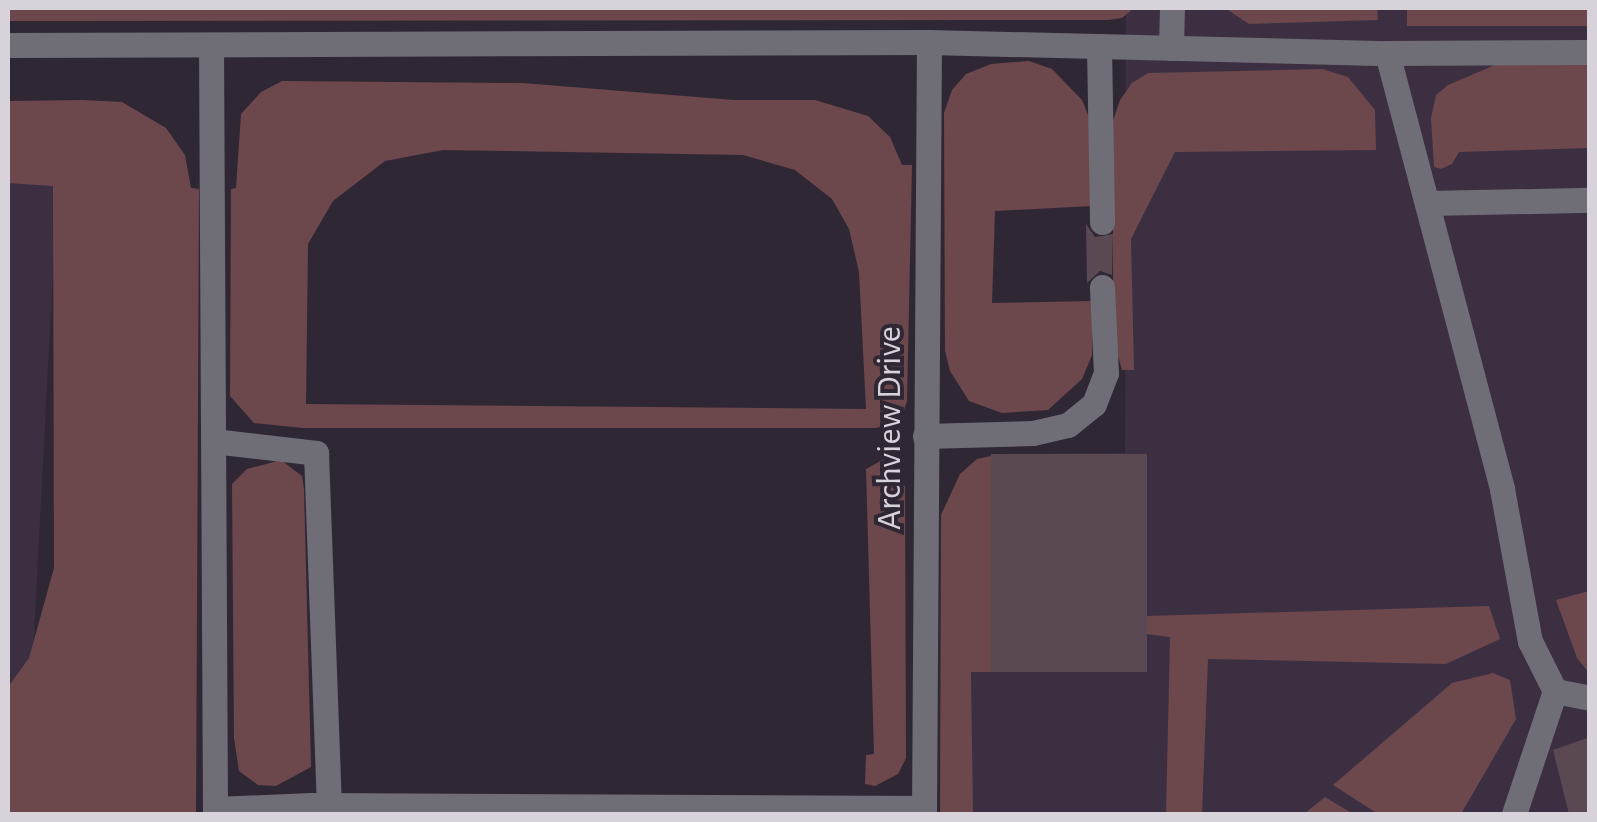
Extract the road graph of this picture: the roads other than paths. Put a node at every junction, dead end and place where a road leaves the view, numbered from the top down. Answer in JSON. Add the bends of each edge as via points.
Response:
{"nodes":[{"id":1,"x":1172,"y":8,"type":"edge"},
{"id":2,"x":929,"y":42,"type":"junction"},
{"id":3,"x":8,"y":45,"type":"edge"},
{"id":4,"x":212,"y":45,"type":"junction"},
{"id":5,"x":1099,"y":46,"type":"junction"},
{"id":6,"x":1172,"y":48,"type":"junction"},
{"id":7,"x":1590,"y":52,"type":"edge"},
{"id":8,"x":1387,"y":53,"type":"junction"},
{"id":9,"x":1590,"y":200,"type":"edge"},
{"id":10,"x":1427,"y":203,"type":"junction"},
{"id":11,"x":1102,"y":222,"type":"dead end"},
{"id":12,"x":1102,"y":287,"type":"dead end"},
{"id":13,"x":925,"y":436,"type":"junction"},
{"id":14,"x":214,"y":441,"type":"junction"},
{"id":15,"x":1555,"y":690,"type":"junction"},
{"id":16,"x":1590,"y":698,"type":"edge"},
{"id":17,"x":314,"y":808,"type":"edge"},
{"id":18,"x":852,"y":811,"type":"edge"},
{"id":19,"x":924,"y":811,"type":"edge"},
{"id":20,"x":215,"y":812,"type":"edge"},
{"id":21,"x":1514,"y":814,"type":"edge"}],
"edges":[{"from":1,"to":6,"type":"lane"},
{"from":2,"to":4,"type":"lane"},
{"from":2,"to":5,"type":"lane"},
{"from":2,"to":13,"type":"lane","name":"Archview Drive"},
{"from":3,"to":4,"type":"lane"},
{"from":4,"to":14,"type":"lane"},
{"from":5,"to":6,"type":"lane"},
{"from":5,"to":11,"type":"lane"},
{"from":6,"to":8,"type":"lane"},
{"from":7,"to":8,"type":"lane"},
{"from":8,"to":10,"type":"lane"},
{"from":9,"to":10,"type":"lane"},
{"from":10,"to":15,"type":"lane","via":[[1502,490],[1530,641]]},
{"from":12,"to":13,"type":"lane","via":[[1106,373],[1094,404],[1068,425],[1033,434]]},
{"from":13,"to":19,"type":"lane","name":"Archview Drive"},
{"from":14,"to":17,"type":"lane","via":[[316,453]]},
{"from":14,"to":20,"type":"lane"},
{"from":15,"to":16,"type":"lane"},
{"from":15,"to":21,"type":"lane"},
{"from":17,"to":18,"type":"lane"},
{"from":17,"to":20,"type":"lane"},
{"from":18,"to":19,"type":"lane"}]}
